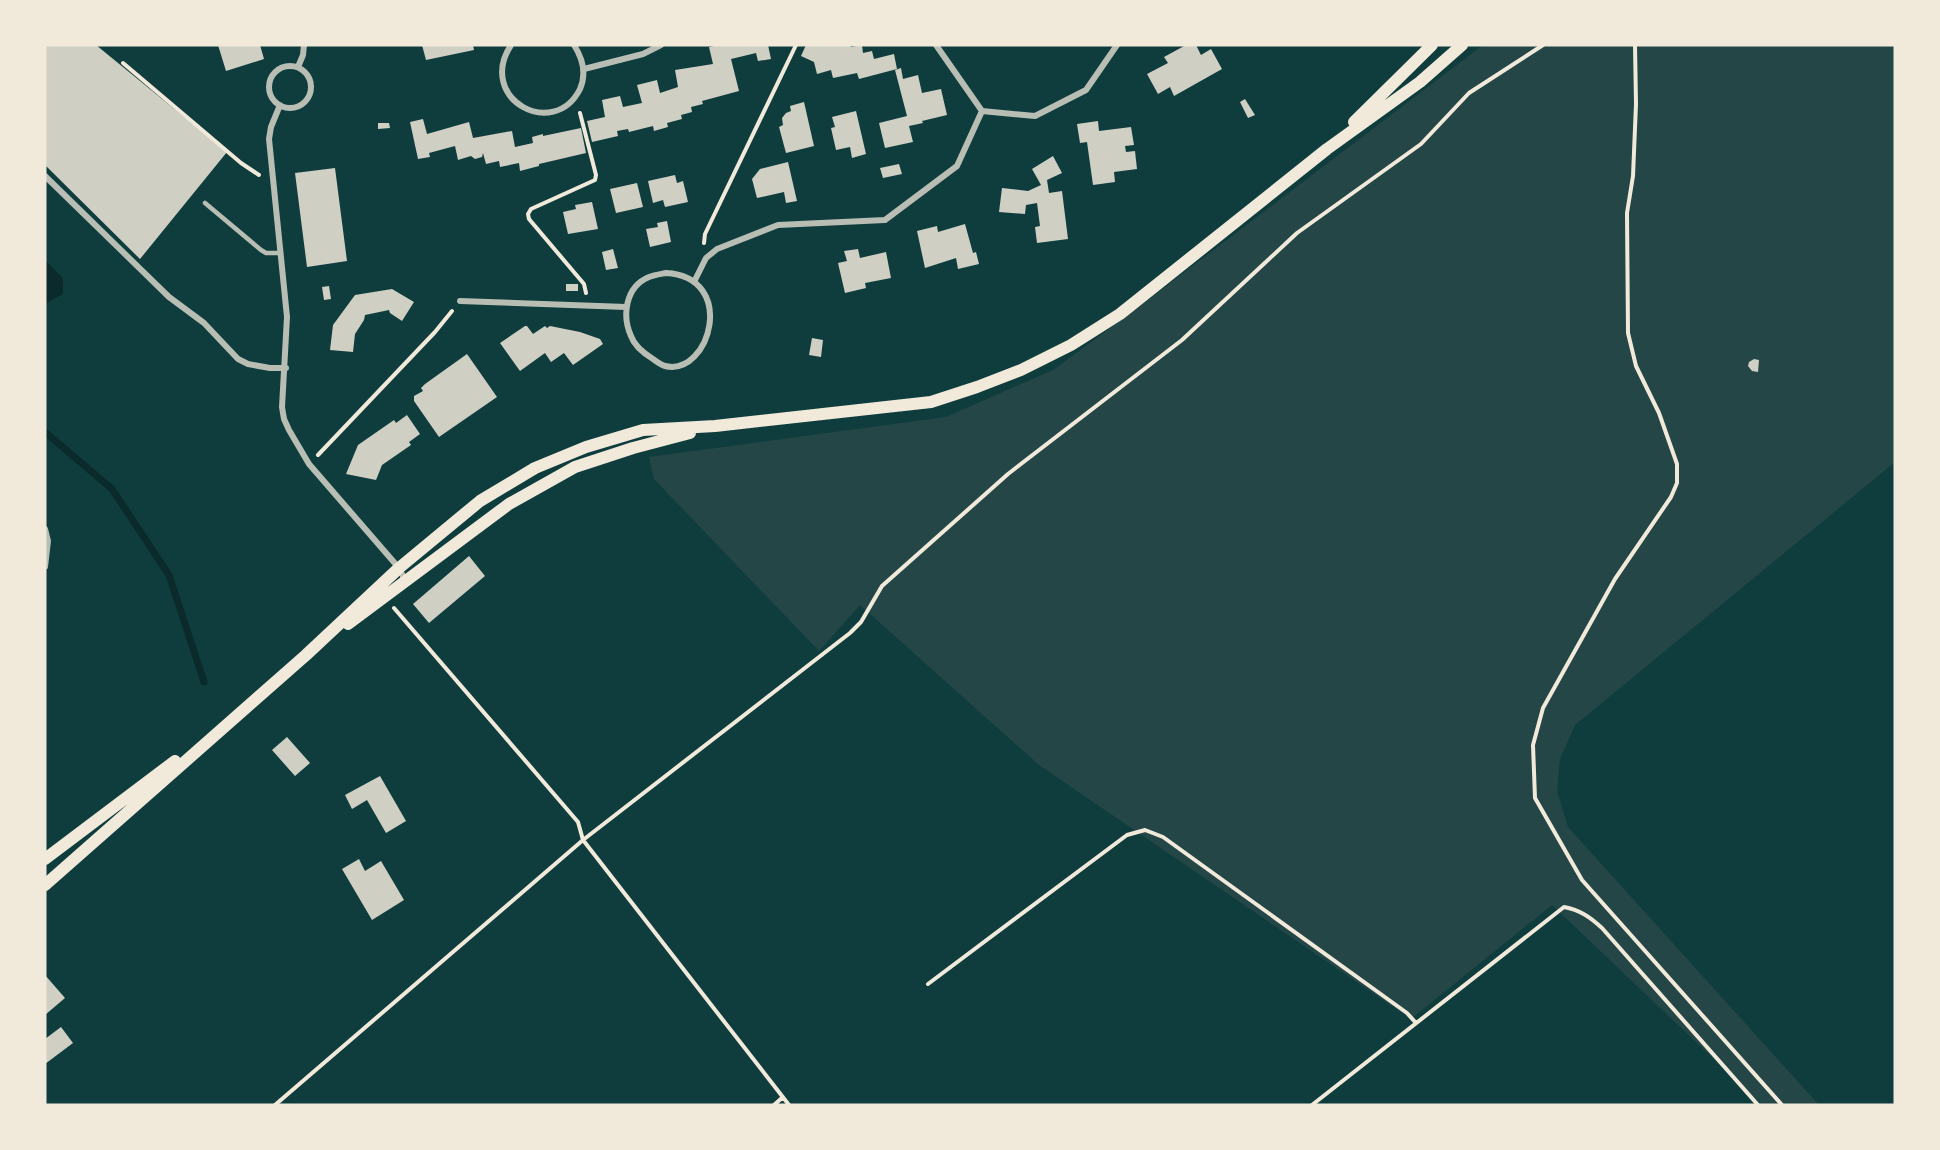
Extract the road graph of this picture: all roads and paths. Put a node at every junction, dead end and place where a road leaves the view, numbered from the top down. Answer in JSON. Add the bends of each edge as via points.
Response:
{"nodes":[{"id":1,"x":304,"y":45,"type":"edge"},
{"id":2,"x":511,"y":45,"type":"edge"},
{"id":3,"x":574,"y":45,"type":"edge"},
{"id":4,"x":661,"y":45,"type":"edge"},
{"id":5,"x":796,"y":45,"type":"edge"},
{"id":6,"x":936,"y":45,"type":"edge"},
{"id":7,"x":1117,"y":45,"type":"edge"},
{"id":8,"x":1432,"y":45,"type":"edge"},
{"id":9,"x":1462,"y":45,"type":"edge"},
{"id":10,"x":1543,"y":45,"type":"edge"},
{"id":11,"x":1635,"y":45,"type":"edge"},
{"id":12,"x":123,"y":63,"type":"dead end"},
{"id":13,"x":298,"y":68,"type":"junction"},
{"id":14,"x":584,"y":69,"type":"junction"},
{"id":15,"x":572,"y":99,"type":"junction"},
{"id":16,"x":280,"y":105,"type":"junction"},
{"id":17,"x":982,"y":111,"type":"junction"},
{"id":18,"x":1327,"y":149,"type":"junction"},
{"id":19,"x":45,"y":176,"type":"edge"},
{"id":20,"x":273,"y":177,"type":"junction"},
{"id":21,"x":205,"y":203,"type":"dead end"},
{"id":22,"x":280,"y":253,"type":"junction"},
{"id":23,"x":706,"y":258,"type":"junction"},
{"id":24,"x":695,"y":280,"type":"junction"},
{"id":25,"x":460,"y":301,"type":"joint"},
{"id":26,"x":586,"y":304,"type":"junction"},
{"id":27,"x":626,"y":306,"type":"junction"},
{"id":28,"x":286,"y":368,"type":"junction"},
{"id":29,"x":715,"y":426,"type":"junction"},
{"id":30,"x":309,"y":464,"type":"junction"},
{"id":31,"x":45,"y":530,"type":"edge"},
{"id":32,"x":45,"y":567,"type":"edge"},
{"id":33,"x":399,"y":568,"type":"junction"},
{"id":34,"x":403,"y":584,"type":"junction"},
{"id":35,"x":385,"y":597,"type":"junction"},
{"id":36,"x":306,"y":655,"type":"junction"},
{"id":37,"x":227,"y":723,"type":"junction"},
{"id":38,"x":583,"y":840,"type":"junction"},
{"id":39,"x":45,"y":858,"type":"edge"},
{"id":40,"x":45,"y":885,"type":"edge"},
{"id":41,"x":928,"y":984,"type":"dead end"},
{"id":42,"x":1416,"y":1023,"type":"junction"},
{"id":43,"x":783,"y":1097,"type":"junction"},
{"id":44,"x":275,"y":1105,"type":"edge"},
{"id":45,"x":774,"y":1105,"type":"edge"},
{"id":46,"x":789,"y":1105,"type":"edge"},
{"id":47,"x":1312,"y":1105,"type":"edge"},
{"id":48,"x":1758,"y":1105,"type":"edge"},
{"id":49,"x":1782,"y":1105,"type":"edge"}],
"edges":[{"from":1,"to":13,"type":"street"},
{"from":2,"to":15,"type":"street","via":[[504,55],[502,81],[516,103],[540,113],[554,111]]},
{"from":3,"to":14,"type":"street"},
{"from":4,"to":14,"type":"street","via":[[643,54]]},
{"from":5,"to":23,"type":"path","via":[[705,234]]},
{"from":6,"to":17,"type":"street"},
{"from":7,"to":17,"type":"street","via":[[1086,90],[1035,116]]},
{"from":8,"to":18,"type":"main road"},
{"from":9,"to":18,"type":"main road","via":[[1420,82]]},
{"from":10,"to":38,"type":"path","via":[[1469,93],[1421,144],[1297,233],[1182,340],[1008,474],[882,586],[850,633]]},
{"from":11,"to":49,"type":"path","via":[[1633,176],[1627,213],[1628,333],[1636,366],[1659,413],[1677,464],[1677,483],[1615,579],[1543,708],[1533,745],[1535,798],[1582,879]]},
{"from":12,"to":20,"type":"path","via":[[241,163],[261,177]]},
{"from":13,"to":16,"type":"street","via":[[278,70],[270,81],[271,95]]},
{"from":13,"to":16,"type":"street","via":[[311,82],[309,96],[300,106]]},
{"from":14,"to":15,"type":"street","via":[[583,83]]},
{"from":15,"to":26,"type":"path","via":[[579,108],[595,180],[531,209],[528,214],[584,285]]},
{"from":16,"to":20,"type":"street","via":[[270,133]]},
{"from":17,"to":23,"type":"street","via":[[957,166],[885,220],[778,225],[717,249]]},
{"from":18,"to":29,"type":"main road","via":[[1120,314],[1021,370],[931,402]]},
{"from":19,"to":28,"type":"street","via":[[238,359],[270,369]]},
{"from":20,"to":22,"type":"street"},
{"from":21,"to":22,"type":"lane","via":[[261,250]]},
{"from":22,"to":28,"type":"street","via":[[288,333]]},
{"from":23,"to":24,"type":"street"},
{"from":24,"to":27,"type":"street","via":[[681,273],[647,278],[633,290]]},
{"from":24,"to":27,"type":"street","via":[[705,290],[709,324],[704,344],[694,358],[680,365],[664,366],[632,340]]},
{"from":25,"to":26,"type":"street"},
{"from":25,"to":30,"type":"path"},
{"from":26,"to":27,"type":"street"},
{"from":28,"to":30,"type":"street","via":[[284,419]]},
{"from":29,"to":33,"type":"main road","via":[[643,430],[535,468],[480,501]]},
{"from":29,"to":34,"type":"main road","via":[[574,467],[509,504]]},
{"from":30,"to":33,"type":"street"},
{"from":31,"to":32,"type":"street"},
{"from":33,"to":34,"type":"street"},
{"from":33,"to":36,"type":"main road"},
{"from":34,"to":35,"type":"main road"},
{"from":35,"to":36,"type":"main road"},
{"from":35,"to":38,"type":"path","via":[[578,822]]},
{"from":36,"to":37,"type":"main road"},
{"from":37,"to":39,"type":"main road"},
{"from":37,"to":40,"type":"main road"},
{"from":38,"to":43,"type":"path"},
{"from":38,"to":44,"type":"path"},
{"from":41,"to":42,"type":"path","via":[[1126,836],[1145,830],[1163,837],[1407,1012]]},
{"from":42,"to":47,"type":"path"},
{"from":42,"to":48,"type":"path","via":[[1554,913],[1564,908],[1576,909],[1602,928]]},
{"from":43,"to":45,"type":"path"},
{"from":43,"to":46,"type":"path"}]}
